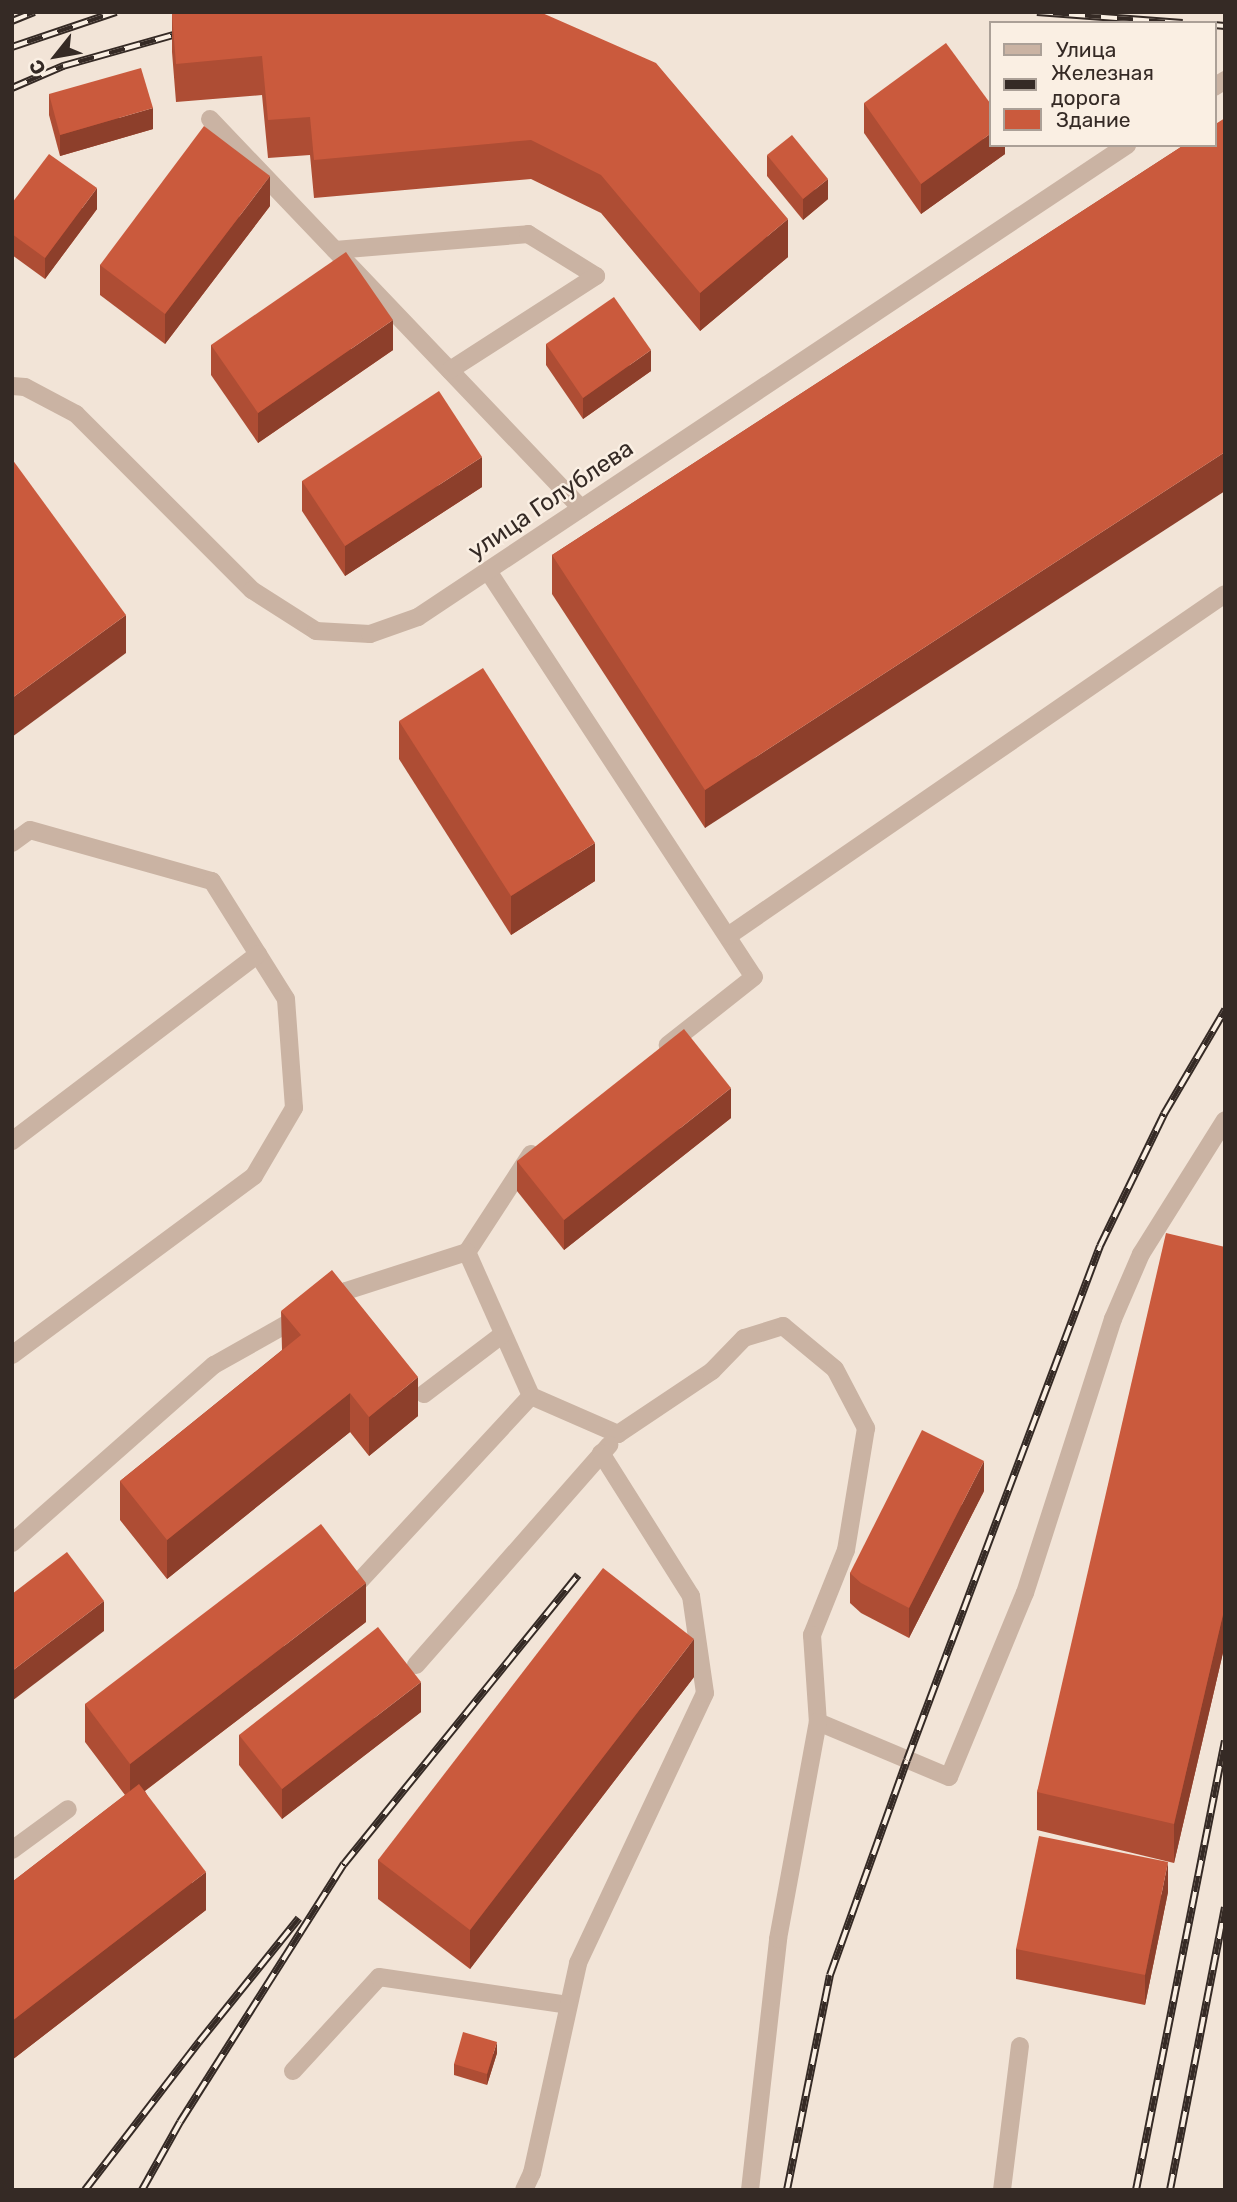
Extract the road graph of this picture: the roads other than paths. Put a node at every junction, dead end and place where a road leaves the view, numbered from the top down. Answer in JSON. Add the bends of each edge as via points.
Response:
{"nodes":[{"id":1,"x":210,"y":119,"type":"dead end"},
{"id":2,"x":1124,"y":147,"type":"edge"},
{"id":3,"x":335,"y":250,"type":"junction"},
{"id":4,"x":450,"y":370,"type":"junction"},
{"id":5,"x":12,"y":386,"type":"edge"},
{"id":6,"x":582,"y":508,"type":"junction"},
{"id":7,"x":488,"y":571,"type":"junction"},
{"id":8,"x":1225,"y":594,"type":"edge"},
{"id":9,"x":12,"y":843,"type":"edge"},
{"id":10,"x":728,"y":936,"type":"junction"},
{"id":11,"x":258,"y":954,"type":"junction"},
{"id":12,"x":657,"y":1054,"type":"edge"},
{"id":13,"x":1225,"y":1120,"type":"edge"},
{"id":14,"x":12,"y":1141,"type":"edge"},
{"id":15,"x":547,"y":1141,"type":"edge"},
{"id":16,"x":1219,"y":1141,"type":"edge"},
{"id":17,"x":467,"y":1252,"type":"junction"},
{"id":18,"x":503,"y":1334,"type":"junction"},
{"id":19,"x":12,"y":1355,"type":"edge"},
{"id":20,"x":424,"y":1394,"type":"dead end"},
{"id":21,"x":530,"y":1396,"type":"junction"},
{"id":22,"x":618,"y":1434,"type":"junction"},
{"id":23,"x":601,"y":1453,"type":"junction"},
{"id":24,"x":12,"y":1543,"type":"edge"},
{"id":25,"x":356,"y":1585,"type":"edge"},
{"id":26,"x":416,"y":1665,"type":"dead end"},
{"id":27,"x":818,"y":1722,"type":"junction"},
{"id":28,"x":68,"y":1809,"type":"dead end"},
{"id":29,"x":12,"y":1850,"type":"edge"},
{"id":30,"x":568,"y":2005,"type":"junction"},
{"id":31,"x":1020,"y":2046,"type":"dead end"},
{"id":32,"x":293,"y":2071,"type":"dead end"},
{"id":33,"x":523,"y":2190,"type":"edge"},
{"id":34,"x":750,"y":2190,"type":"edge"},
{"id":35,"x":1002,"y":2190,"type":"edge"}],
"edges":[{"from":1,"to":3,"type":"street"},
{"from":2,"to":6,"type":"street","name":"улица Голублева"},
{"from":3,"to":4,"type":"street"},
{"from":3,"to":4,"type":"street","via":[[528,234],[596,276]]},
{"from":4,"to":6,"type":"street"},
{"from":5,"to":7,"type":"street","name":"улица Голублева","via":[[25,387],[76,414],[252,590],[316,631],[370,634],[418,618]]},
{"from":6,"to":7,"type":"street","name":"улица Голублева"},
{"from":7,"to":10,"type":"street"},
{"from":8,"to":10,"type":"street"},
{"from":9,"to":11,"type":"street","via":[[30,830],[212,881]]},
{"from":10,"to":12,"type":"street","via":[[754,976]]},
{"from":11,"to":14,"type":"street"},
{"from":11,"to":19,"type":"street","via":[[286,999],[293,1108],[254,1176]]},
{"from":13,"to":16,"type":"street"},
{"from":15,"to":17,"type":"street","via":[[525,1158]]},
{"from":16,"to":27,"type":"street","via":[[1141,1254],[1113,1319],[1025,1593],[949,1777]]},
{"from":17,"to":18,"type":"street"},
{"from":17,"to":24,"type":"street","via":[[345,1291],[214,1365]]},
{"from":18,"to":20,"type":"street"},
{"from":18,"to":21,"type":"street"},
{"from":21,"to":22,"type":"street"},
{"from":21,"to":25,"type":"street"},
{"from":22,"to":23,"type":"street"},
{"from":22,"to":27,"type":"street","via":[[712,1371],[744,1338],[783,1326],[835,1369],[866,1429],[846,1550],[812,1634]]},
{"from":23,"to":26,"type":"street"},
{"from":23,"to":30,"type":"street","via":[[691,1596],[705,1693],[578,1964]]},
{"from":27,"to":34,"type":"street","via":[[778,1939]]},
{"from":28,"to":29,"type":"street"},
{"from":30,"to":32,"type":"street","via":[[379,1977]]},
{"from":30,"to":33,"type":"street","via":[[532,2173]]},
{"from":31,"to":35,"type":"street"}]}
